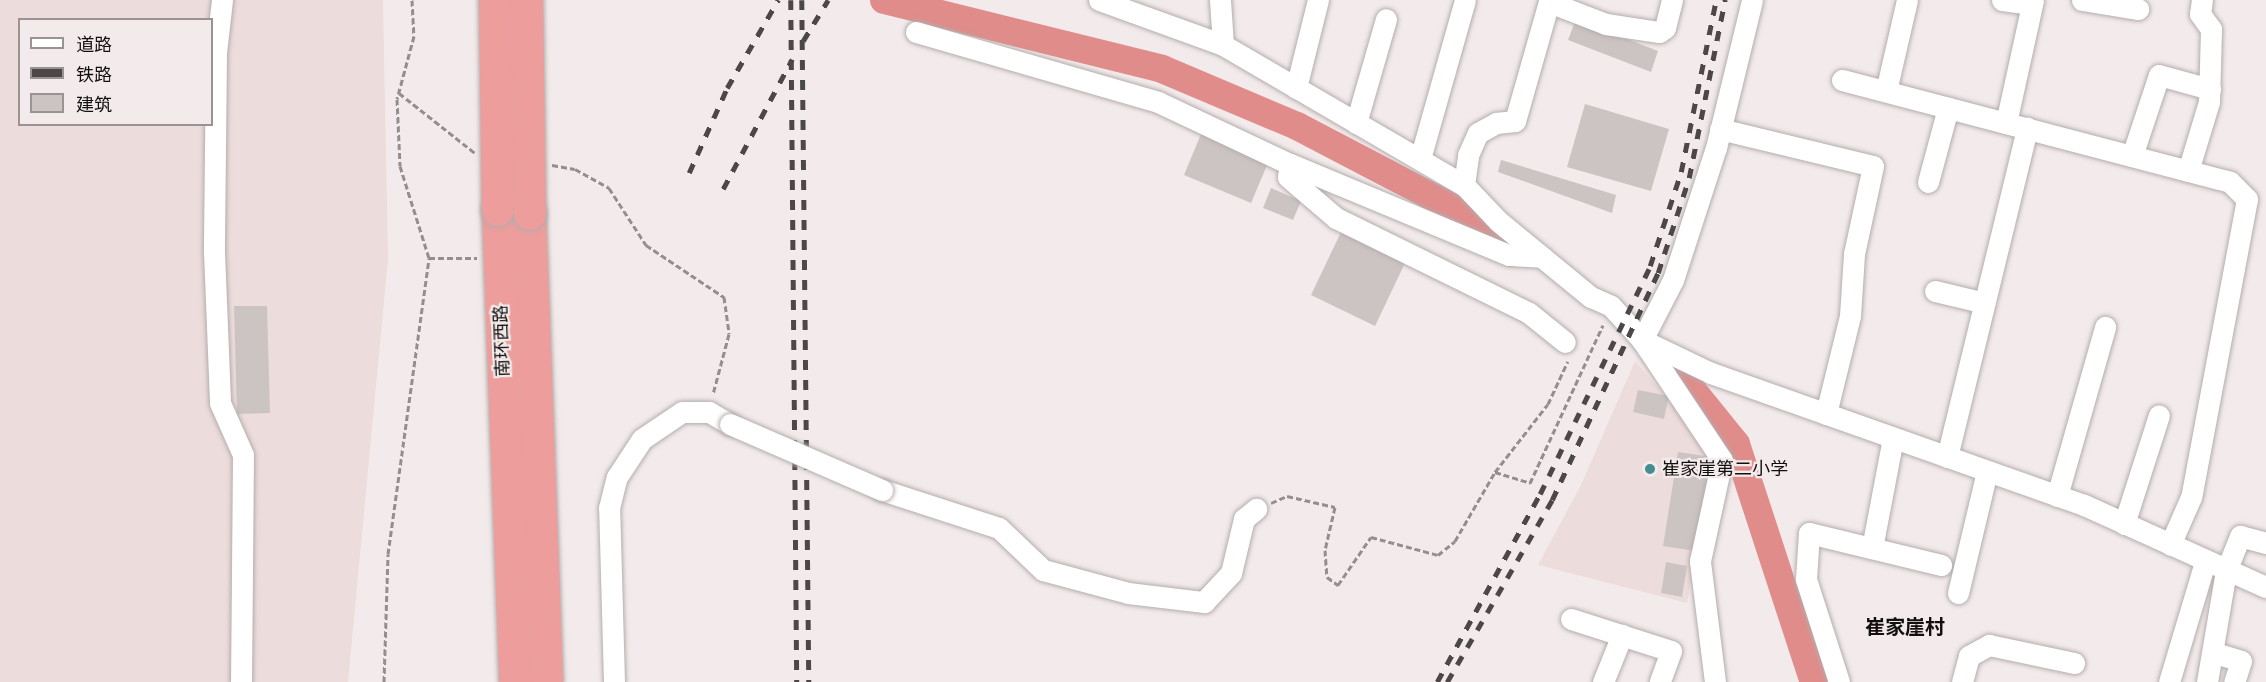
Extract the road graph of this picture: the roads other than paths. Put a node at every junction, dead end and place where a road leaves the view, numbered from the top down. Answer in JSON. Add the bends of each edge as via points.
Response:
{"nodes":[{"id":1,"x":222,"y":0,"type":"edge"},
{"id":2,"x":495,"y":0,"type":"edge"},
{"id":3,"x":527,"y":0,"type":"edge"},
{"id":4,"x":1099,"y":0,"type":"edge"},
{"id":5,"x":1220,"y":0,"type":"edge"},
{"id":6,"x":1318,"y":0,"type":"edge"},
{"id":7,"x":1465,"y":0,"type":"edge"},
{"id":8,"x":1672,"y":0,"type":"edge"},
{"id":9,"x":1752,"y":0,"type":"edge"},
{"id":10,"x":1907,"y":0,"type":"edge"},
{"id":11,"x":2002,"y":0,"type":"edge"},
{"id":12,"x":2082,"y":0,"type":"edge"},
{"id":13,"x":2202,"y":0,"type":"edge"},
{"id":14,"x":1549,"y":1,"type":"edge"},
{"id":15,"x":2032,"y":2,"type":"edge"},
{"id":16,"x":2138,"y":9,"type":"dead end"},
{"id":17,"x":1386,"y":19,"type":"dead end"},
{"id":18,"x":916,"y":32,"type":"dead end"},
{"id":19,"x":1223,"y":45,"type":"junction"},
{"id":20,"x":1842,"y":80,"type":"dead end"},
{"id":21,"x":1296,"y":87,"type":"junction"},
{"id":22,"x":2210,"y":89,"type":"junction"},
{"id":23,"x":1886,"y":91,"type":"junction"},
{"id":24,"x":1948,"y":108,"type":"junction"},
{"id":25,"x":1356,"y":123,"type":"junction"},
{"id":26,"x":2006,"y":123,"type":"junction"},
{"id":27,"x":1720,"y":129,"type":"junction"},
{"id":28,"x":2027,"y":129,"type":"junction"},
{"id":29,"x":2132,"y":156,"type":"junction"},
{"id":30,"x":1420,"y":159,"type":"junction"},
{"id":31,"x":1290,"y":164,"type":"junction"},
{"id":32,"x":2188,"y":171,"type":"junction"},
{"id":33,"x":1928,"y":182,"type":"dead end"},
{"id":34,"x":1464,"y":185,"type":"junction"},
{"id":35,"x":1542,"y":257,"type":"junction"},
{"id":36,"x":1935,"y":291,"type":"dead end"},
{"id":37,"x":1985,"y":303,"type":"junction"},
{"id":38,"x":2105,"y":327,"type":"dead end"},
{"id":39,"x":1642,"y":340,"type":"junction"},
{"id":40,"x":1565,"y":342,"type":"road end"},
{"id":41,"x":1826,"y":414,"type":"junction"},
{"id":42,"x":2159,"y":415,"type":"dead end"},
{"id":43,"x":1893,"y":438,"type":"junction"},
{"id":44,"x":1947,"y":457,"type":"junction"},
{"id":45,"x":1987,"y":471,"type":"junction"},
{"id":46,"x":2057,"y":496,"type":"junction"},
{"id":47,"x":1256,"y":509,"type":"road end"},
{"id":48,"x":2124,"y":524,"type":"junction"},
{"id":49,"x":2266,"y":543,"type":"edge"},
{"id":50,"x":2170,"y":545,"type":"junction"},
{"id":51,"x":1872,"y":548,"type":"junction"},
{"id":52,"x":2205,"y":562,"type":"junction"},
{"id":53,"x":1941,"y":565,"type":"dead end"},
{"id":54,"x":2226,"y":571,"type":"junction"},
{"id":55,"x":2266,"y":587,"type":"edge"},
{"id":56,"x":1958,"y":593,"type":"dead end"},
{"id":57,"x":1571,"y":619,"type":"dead end"},
{"id":58,"x":1622,"y":636,"type":"junction"},
{"id":59,"x":2215,"y":652,"type":"junction"},
{"id":60,"x":2074,"y":663,"type":"dead end"},
{"id":61,"x":242,"y":682,"type":"edge"},
{"id":62,"x":515,"y":682,"type":"edge"},
{"id":63,"x":547,"y":682,"type":"edge"},
{"id":64,"x":614,"y":682,"type":"edge"},
{"id":65,"x":1603,"y":682,"type":"edge"},
{"id":66,"x":1660,"y":682,"type":"edge"},
{"id":67,"x":1715,"y":682,"type":"edge"},
{"id":68,"x":1839,"y":682,"type":"edge"},
{"id":69,"x":1962,"y":682,"type":"edge"},
{"id":70,"x":2169,"y":682,"type":"edge"},
{"id":71,"x":2207,"y":682,"type":"edge"},
{"id":72,"x":2234,"y":682,"type":"edge"}],
"edges":[{"from":1,"to":61,"type":"street","via":[[216,53],[214,252],[220,403],[243,455]]},
{"from":2,"to":62,"type":"highway","name":"南环西路","bridge":true,"via":[[498,210]]},
{"from":3,"to":63,"type":"highway","name":"南环西路","bridge":true,"via":[[530,214]]},
{"from":4,"to":19,"type":"street"},
{"from":5,"to":19,"type":"street"},
{"from":6,"to":21,"type":"street"},
{"from":7,"to":30,"type":"street"},
{"from":8,"to":14,"type":"street","via":[[1665,28],[1659,32],[1606,24]]},
{"from":9,"to":27,"type":"street"},
{"from":10,"to":23,"type":"street"},
{"from":11,"to":15,"type":"street"},
{"from":12,"to":16,"type":"street"},
{"from":13,"to":22,"type":"street","via":[[2200,14],[2211,29]]},
{"from":14,"to":34,"type":"street","via":[[1515,121],[1496,123],[1478,133],[1468,155]]},
{"from":15,"to":26,"type":"street"},
{"from":17,"to":25,"type":"street"},
{"from":18,"to":31,"type":"street","via":[[1158,102]]},
{"from":19,"to":21,"type":"street"},
{"from":20,"to":23,"type":"street"},
{"from":21,"to":25,"type":"street"},
{"from":22,"to":29,"type":"street","via":[[2159,75]]},
{"from":22,"to":32,"type":"street"},
{"from":23,"to":24,"type":"street"},
{"from":24,"to":26,"type":"street"},
{"from":24,"to":33,"type":"street"},
{"from":25,"to":30,"type":"street"},
{"from":26,"to":28,"type":"street"},
{"from":27,"to":39,"type":"street","via":[[1673,280]]},
{"from":27,"to":41,"type":"street","via":[[1873,166],[1854,254],[1850,316]]},
{"from":28,"to":29,"type":"street"},
{"from":28,"to":37,"type":"street"},
{"from":29,"to":32,"type":"street"},
{"from":30,"to":34,"type":"street"},
{"from":31,"to":35,"type":"street","via":[[1509,255]]},
{"from":31,"to":40,"type":"street","via":[[1288,177],[1335,218],[1529,313]]},
{"from":32,"to":50,"type":"street","via":[[2230,182],[2247,199],[2192,497],[2181,529]]},
{"from":34,"to":35,"type":"street","via":[[1498,221]]},
{"from":35,"to":39,"type":"street","via":[[1592,297],[1611,306]]},
{"from":36,"to":37,"type":"street"},
{"from":37,"to":44,"type":"street"},
{"from":38,"to":46,"type":"street"},
{"from":39,"to":41,"type":"street","via":[[1711,373]]},
{"from":39,"to":67,"type":"street","via":[[1722,460],[1700,561]]},
{"from":41,"to":43,"type":"street"},
{"from":42,"to":48,"type":"street"},
{"from":43,"to":44,"type":"street"},
{"from":43,"to":51,"type":"street"},
{"from":44,"to":45,"type":"street"},
{"from":45,"to":46,"type":"street"},
{"from":45,"to":56,"type":"street"},
{"from":46,"to":48,"type":"street"},
{"from":47,"to":64,"type":"street","bridge":true,"via":[[1244,519],[1231,573],[1204,602],[1128,593],[1043,570],[999,528],[882,490],[709,412],[682,412],[654,428],[632,450],[617,477],[609,508]]},
{"from":48,"to":50,"type":"street"},
{"from":49,"to":54,"type":"street","via":[[2240,536]]},
{"from":50,"to":52,"type":"street"},
{"from":51,"to":53,"type":"street"},
{"from":51,"to":68,"type":"street","via":[[1809,533],[1806,579]]},
{"from":52,"to":54,"type":"street"},
{"from":52,"to":70,"type":"street"},
{"from":54,"to":55,"type":"street"},
{"from":54,"to":59,"type":"street"},
{"from":57,"to":58,"type":"street"},
{"from":58,"to":65,"type":"street"},
{"from":58,"to":66,"type":"street","via":[[1671,651]]},
{"from":59,"to":71,"type":"street"},
{"from":59,"to":72,"type":"street","via":[[2241,661]]},
{"from":60,"to":69,"type":"street","via":[[1989,645],[1969,656]]}]}
